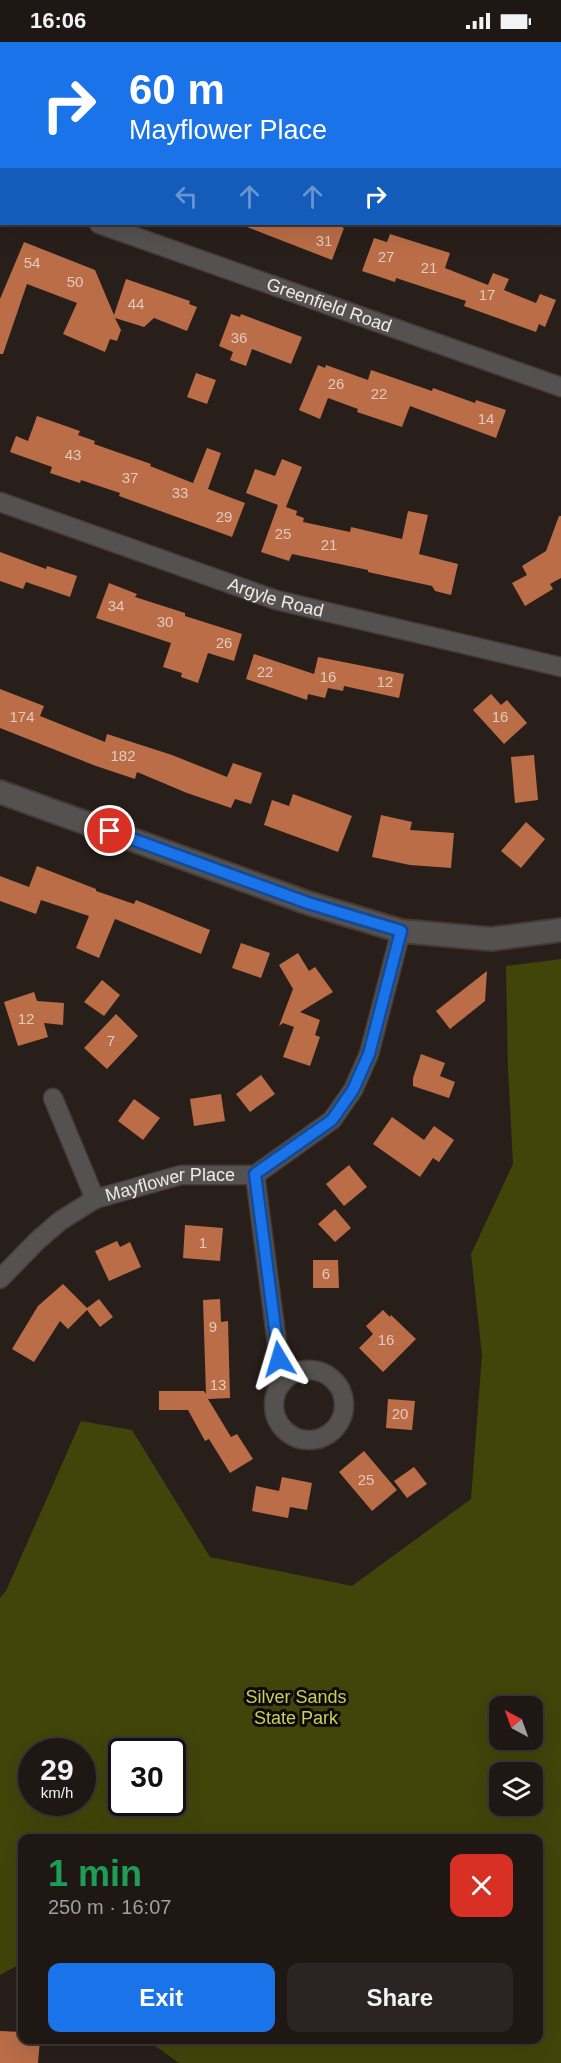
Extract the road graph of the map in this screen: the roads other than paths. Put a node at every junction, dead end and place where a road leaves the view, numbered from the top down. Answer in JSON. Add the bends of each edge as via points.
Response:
{"nodes":[{"id":1,"x":102,"y":225,"type":"edge"},
{"id":2,"x":561,"y":387,"type":"edge"},
{"id":3,"x":0,"y":502,"type":"edge"},
{"id":4,"x":561,"y":667,"type":"edge"},
{"id":5,"x":0,"y":792,"type":"edge"},
{"id":6,"x":561,"y":930,"type":"edge"},
{"id":7,"x":401,"y":931,"type":"junction"},
{"id":8,"x":53,"y":1098,"type":"dead end"},
{"id":9,"x":255,"y":1174,"type":"junction"},
{"id":10,"x":95,"y":1199,"type":"junction"},
{"id":11,"x":0,"y":1279,"type":"edge"},
{"id":12,"x":282,"y":1382,"type":"dead end"}],
"edges":[{"from":1,"to":2,"type":"street","name":"Greenfield Road"},
{"from":3,"to":4,"type":"street","name":"Argyle Road","via":[[276,600]]},
{"from":5,"to":7,"type":"street","via":[[308,903]]},
{"from":6,"to":7,"type":"street","via":[[491,939]]},
{"from":7,"to":9,"type":"street","name":"Mayflower Place","via":[[369,1054],[353,1090],[332,1120]]},
{"from":8,"to":10,"type":"street"},
{"from":9,"to":10,"type":"street","name":"Mayflower Place","via":[[181,1175]]},
{"from":9,"to":12,"type":"street"},
{"from":10,"to":11,"type":"street","name":"Mayflower Place","via":[[60,1221]]}]}
